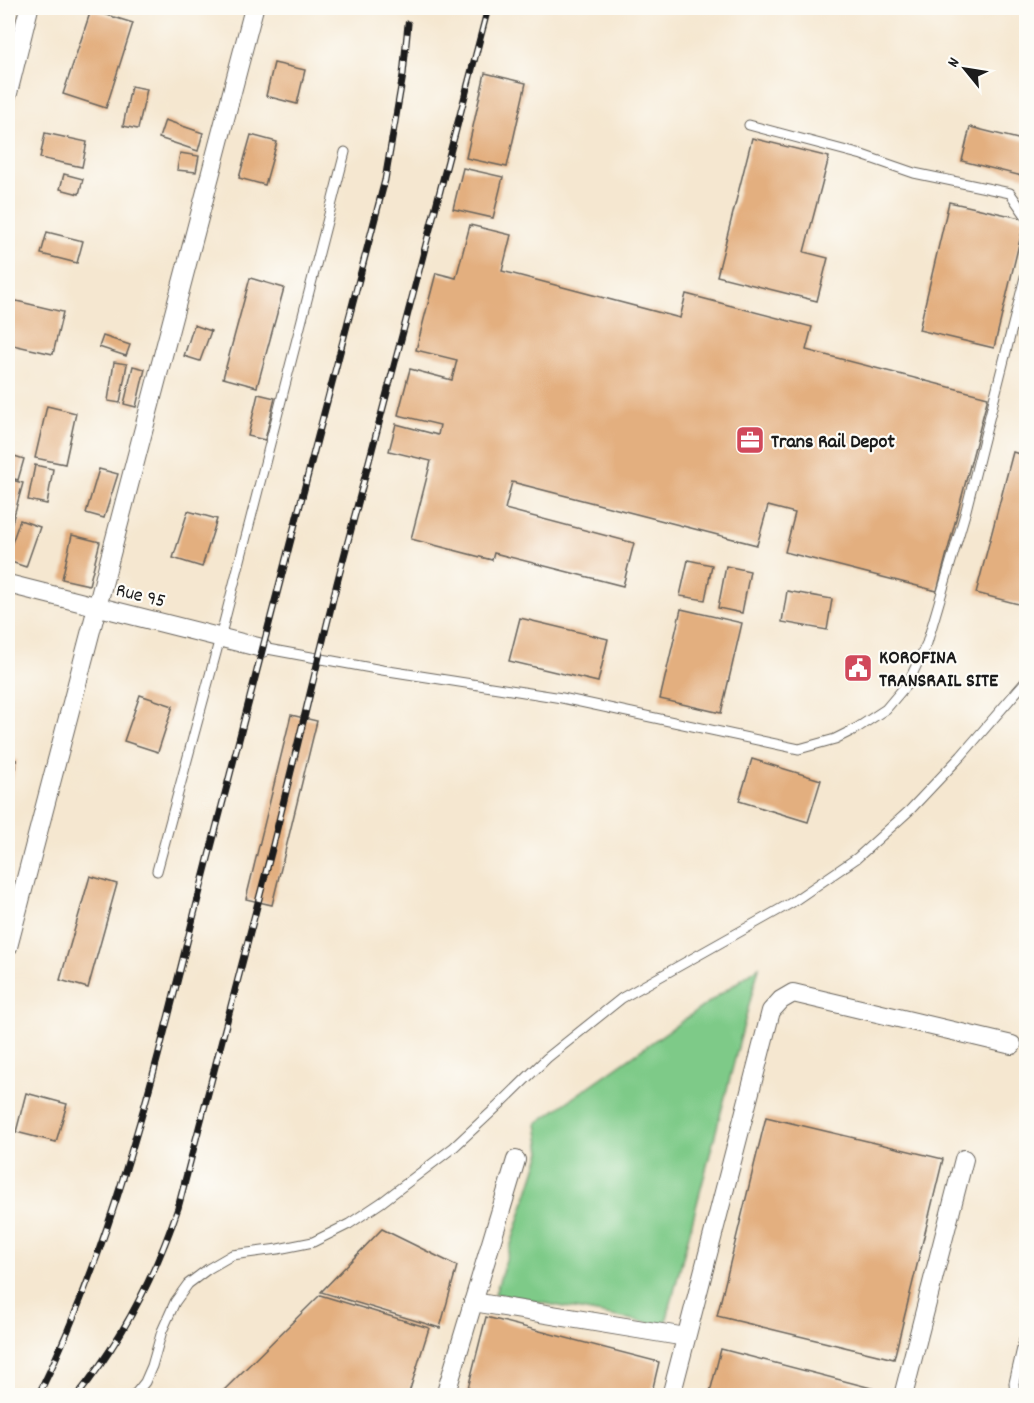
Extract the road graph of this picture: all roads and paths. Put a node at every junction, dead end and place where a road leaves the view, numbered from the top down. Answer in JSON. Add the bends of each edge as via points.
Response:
{"nodes":[{"id":1,"x":29,"y":8,"type":"edge"},
{"id":2,"x":254,"y":8,"type":"edge"},
{"id":3,"x":8,"y":93,"type":"edge"},
{"id":4,"x":749,"y":125,"type":"dead end"},
{"id":5,"x":345,"y":153,"type":"dead end"},
{"id":6,"x":1026,"y":216,"type":"edge"},
{"id":7,"x":1026,"y":273,"type":"edge"},
{"id":8,"x":8,"y":584,"type":"edge"},
{"id":9,"x":97,"y":606,"type":"junction"},
{"id":10,"x":220,"y":638,"type":"junction"},
{"id":11,"x":262,"y":648,"type":"joint"},
{"id":12,"x":1026,"y":681,"type":"edge"},
{"id":13,"x":157,"y":871,"type":"dead end"},
{"id":14,"x":8,"y":947,"type":"edge"},
{"id":15,"x":1012,"y":1045,"type":"dead end"},
{"id":16,"x":964,"y":1159,"type":"dead end"},
{"id":17,"x":516,"y":1160,"type":"dead end"},
{"id":18,"x":473,"y":1302,"type":"junction"},
{"id":19,"x":1026,"y":1331,"type":"edge"},
{"id":20,"x":686,"y":1336,"type":"junction"},
{"id":21,"x":132,"y":1395,"type":"edge"},
{"id":22,"x":445,"y":1395,"type":"edge"},
{"id":23,"x":671,"y":1395,"type":"edge"},
{"id":24,"x":903,"y":1395,"type":"edge"},
{"id":25,"x":1015,"y":1395,"type":"edge"}],
"edges":[{"from":1,"to":3,"type":"street"},
{"from":2,"to":9,"type":"street"},
{"from":4,"to":6,"type":"lane","via":[[914,173],[1010,193]]},
{"from":5,"to":10,"type":"lane"},
{"from":7,"to":11,"type":"lane","via":[[927,643],[908,683],[886,710],[835,739],[800,749],[562,698]]},
{"from":8,"to":9,"type":"street","name":"Rue 95"},
{"from":9,"to":10,"type":"street","name":"Rue 95"},
{"from":9,"to":14,"type":"street"},
{"from":10,"to":11,"type":"street","name":"Rue 95"},
{"from":10,"to":13,"type":"lane"},
{"from":12,"to":21,"type":"lane","via":[[961,756],[857,858],[791,903],[622,998],[547,1058],[454,1147],[382,1202],[313,1242],[232,1255],[188,1284],[162,1331],[145,1382]]},
{"from":15,"to":20,"type":"street","via":[[793,993],[781,1000],[771,1011]]},
{"from":16,"to":24,"type":"street"},
{"from":17,"to":18,"type":"street"},
{"from":18,"to":20,"type":"street"},
{"from":18,"to":22,"type":"street"},
{"from":19,"to":25,"type":"lane","via":[[1014,1383]]},
{"from":20,"to":23,"type":"street"}]}
